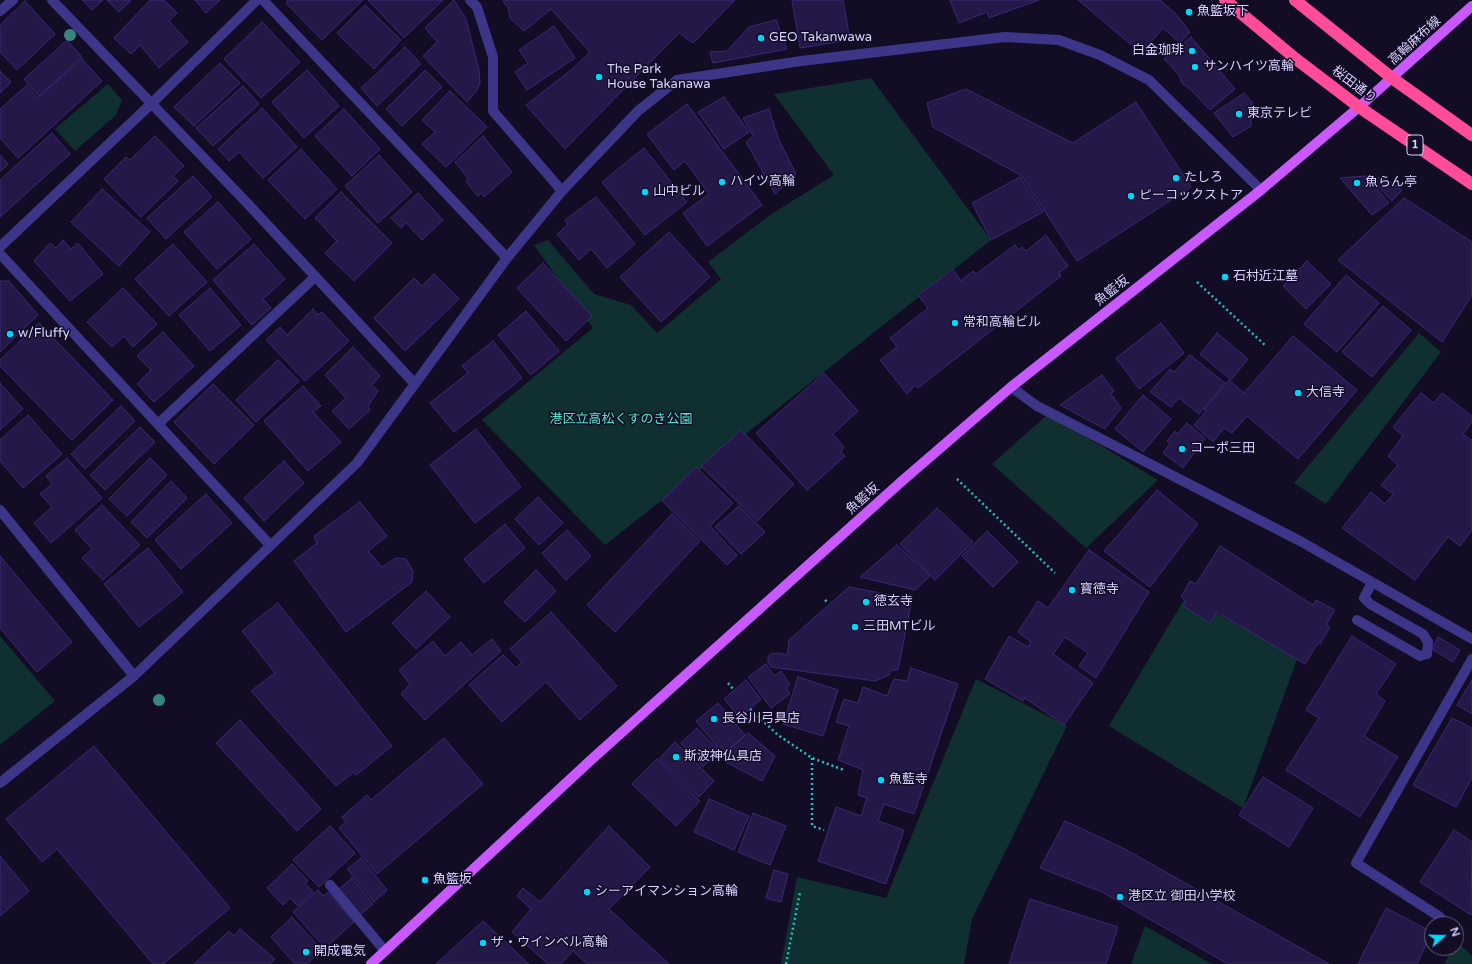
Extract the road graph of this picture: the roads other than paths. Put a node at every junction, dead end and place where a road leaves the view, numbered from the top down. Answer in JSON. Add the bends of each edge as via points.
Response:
{"nodes":[{"id":1,"x":13,"y":0,"type":"edge"},
{"id":2,"x":52,"y":0,"type":"edge"},
{"id":3,"x":257,"y":0,"type":"edge"},
{"id":4,"x":264,"y":0,"type":"edge"},
{"id":5,"x":470,"y":0,"type":"edge"},
{"id":6,"x":1225,"y":0,"type":"edge"},
{"id":7,"x":1295,"y":0,"type":"edge"},
{"id":8,"x":1472,"y":6,"type":"edge"},
{"id":9,"x":0,"y":11,"type":"edge"},
{"id":10,"x":1392,"y":78,"type":"junction"},
{"id":11,"x":151,"y":104,"type":"junction"},
{"id":12,"x":1359,"y":107,"type":"junction"},
{"id":13,"x":1472,"y":135,"type":"edge"},
{"id":14,"x":1472,"y":184,"type":"edge"},
{"id":15,"x":1260,"y":190,"type":"junction"},
{"id":16,"x":562,"y":191,"type":"junction"},
{"id":17,"x":0,"y":247,"type":"edge"},
{"id":18,"x":0,"y":254,"type":"edge"},
{"id":19,"x":506,"y":258,"type":"junction"},
{"id":20,"x":315,"y":277,"type":"junction"},
{"id":21,"x":415,"y":384,"type":"junction"},
{"id":22,"x":1011,"y":387,"type":"junction"},
{"id":23,"x":158,"y":424,"type":"junction"},
{"id":24,"x":0,"y":510,"type":"edge"},
{"id":25,"x":270,"y":545,"type":"junction"},
{"id":26,"x":1372,"y":582,"type":"junction"},
{"id":27,"x":1357,"y":620,"type":"dead end"},
{"id":28,"x":1472,"y":639,"type":"edge"},
{"id":29,"x":1472,"y":659,"type":"edge"},
{"id":30,"x":134,"y":676,"type":"junction"},
{"id":31,"x":0,"y":783,"type":"edge"},
{"id":32,"x":330,"y":886,"type":"dead end"},
{"id":33,"x":1438,"y":916,"type":"edge"},
{"id":34,"x":385,"y":951,"type":"junction"},
{"id":35,"x":371,"y":964,"type":"edge"}],
"edges":[{"from":1,"to":9,"type":"street"},
{"from":2,"to":11,"type":"street"},
{"from":3,"to":11,"type":"street"},
{"from":4,"to":19,"type":"street"},
{"from":5,"to":16,"type":"street","via":[[477,7],[493,57],[493,112]]},
{"from":6,"to":12,"type":"highway","name":"桜田通り","number":"1"},
{"from":7,"to":10,"type":"highway"},
{"from":8,"to":10,"type":"main road","name":"高輪麻布線"},
{"from":10,"to":12,"type":"main road","name":"魚籃坂"},
{"from":10,"to":13,"type":"highway"},
{"from":11,"to":17,"type":"street"},
{"from":11,"to":20,"type":"street"},
{"from":12,"to":14,"type":"highway","name":"桜田通り","number":"1"},
{"from":12,"to":15,"type":"main road","name":"魚籃坂"},
{"from":15,"to":16,"type":"street","via":[[1149,80],[1100,55],[1059,40],[1005,37],[801,60],[677,80],[638,111]]},
{"from":15,"to":22,"type":"main road","name":"魚籃坂"},
{"from":16,"to":19,"type":"street"},
{"from":18,"to":23,"type":"street"},
{"from":19,"to":21,"type":"street"},
{"from":20,"to":21,"type":"street"},
{"from":20,"to":23,"type":"street"},
{"from":21,"to":25,"type":"street","via":[[356,463]]},
{"from":22,"to":26,"type":"street","via":[[1037,406],[1300,541]]},
{"from":22,"to":34,"type":"main road","name":"魚籃坂","via":[[902,481],[592,759]]},
{"from":23,"to":25,"type":"street"},
{"from":24,"to":30,"type":"street"},
{"from":25,"to":30,"type":"street"},
{"from":26,"to":27,"type":"street","via":[[1364,598],[1423,634],[1428,642],[1426,654],[1420,656]]},
{"from":26,"to":28,"type":"street"},
{"from":29,"to":33,"type":"street","via":[[1356,863]]},
{"from":30,"to":31,"type":"street"},
{"from":32,"to":34,"type":"street"},
{"from":34,"to":35,"type":"main road","name":"魚籃坂"}]}
